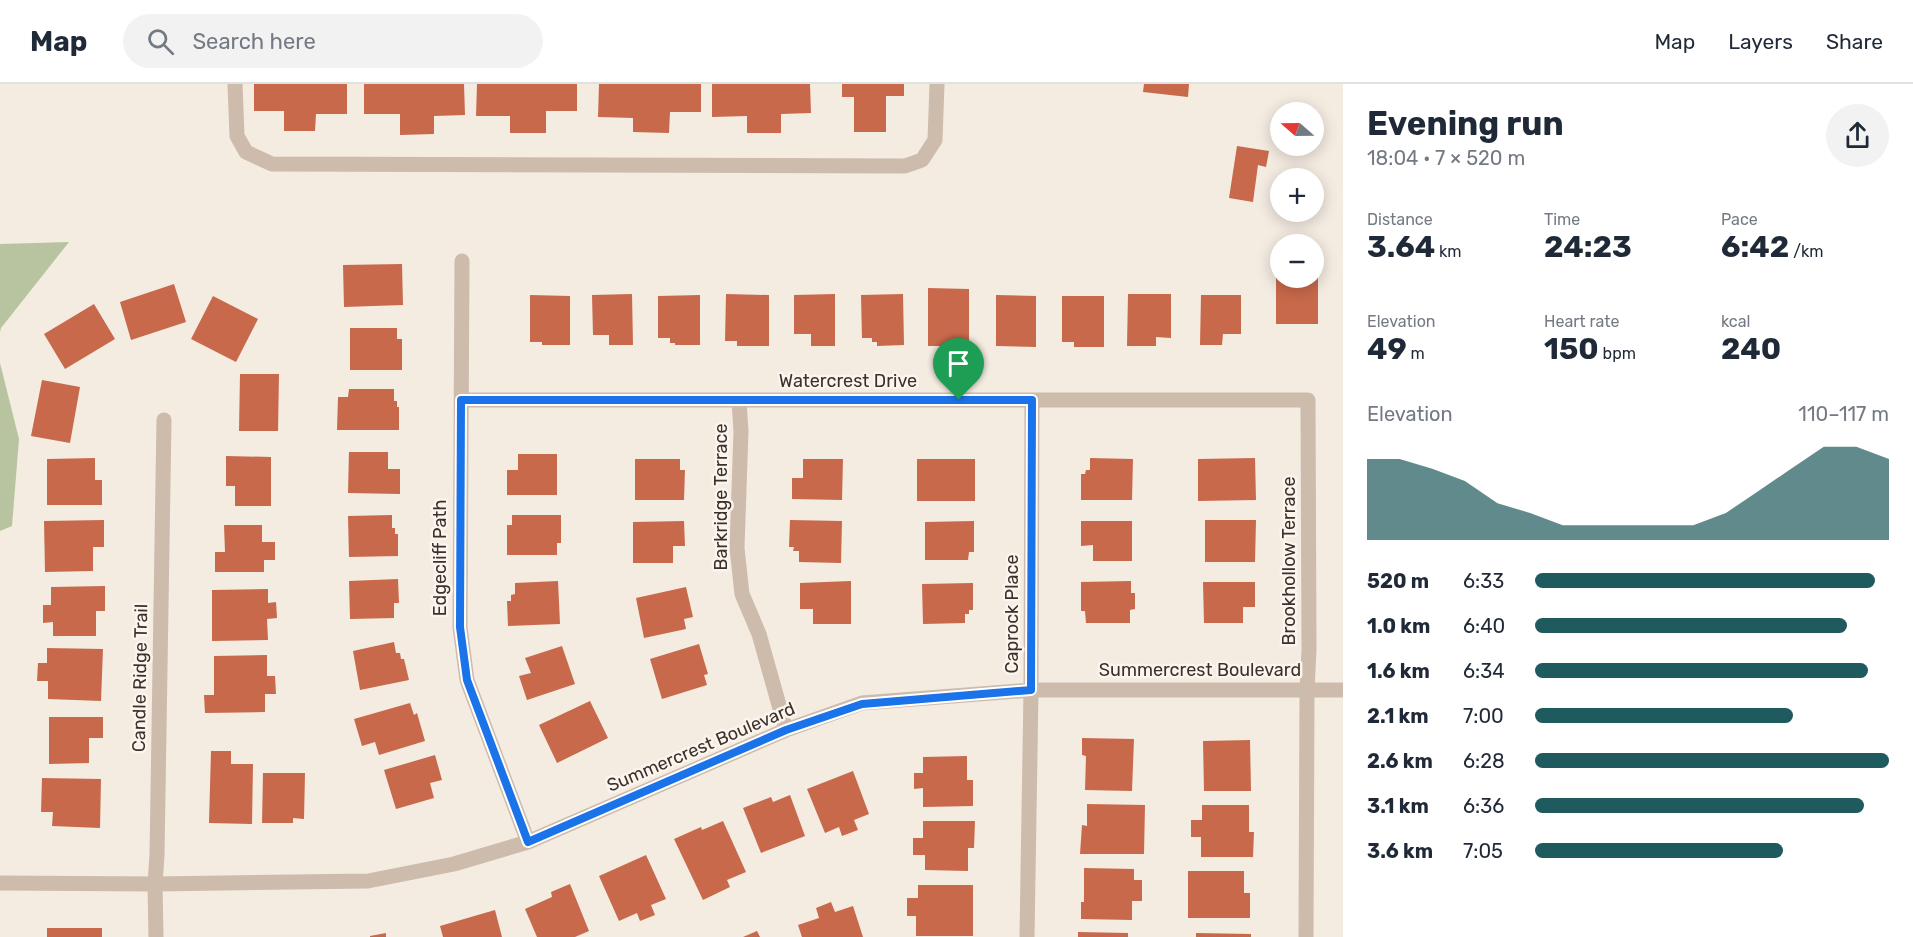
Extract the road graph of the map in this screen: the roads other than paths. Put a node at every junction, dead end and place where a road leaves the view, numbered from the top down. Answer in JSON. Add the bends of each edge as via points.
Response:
{"nodes":[{"id":1,"x":235,"y":84,"type":"edge"},
{"id":2,"x":937,"y":84,"type":"edge"},
{"id":3,"x":462,"y":261,"type":"dead end"},
{"id":4,"x":461,"y":400,"type":"junction"},
{"id":5,"x":1032,"y":400,"type":"junction"},
{"id":6,"x":1308,"y":400,"type":"joint"},
{"id":7,"x":739,"y":401,"type":"junction"},
{"id":8,"x":164,"y":420,"type":"dead end"},
{"id":9,"x":1031,"y":690,"type":"junction"},
{"id":10,"x":1307,"y":690,"type":"junction"},
{"id":11,"x":1343,"y":690,"type":"edge"},
{"id":12,"x":786,"y":730,"type":"junction"},
{"id":13,"x":528,"y":842,"type":"junction"},
{"id":14,"x":0,"y":883,"type":"edge"},
{"id":15,"x":155,"y":884,"type":"junction"},
{"id":16,"x":156,"y":937,"type":"edge"},
{"id":17,"x":1027,"y":937,"type":"edge"},
{"id":18,"x":1306,"y":937,"type":"edge"}],
"edges":[{"from":1,"to":2,"type":"street","via":[[237,136],[246,152],[272,164],[869,166],[905,166],[922,160],[935,140]]},
{"from":3,"to":4,"type":"street","name":"Edgecliff Path"},
{"from":4,"to":7,"type":"street","name":"Watercrest Drive"},
{"from":4,"to":13,"type":"street","name":"Edgecliff Path","via":[[460,627],[467,680]]},
{"from":5,"to":6,"type":"street","name":"Watercrest Drive"},
{"from":5,"to":7,"type":"street","name":"Watercrest Drive"},
{"from":5,"to":9,"type":"street","name":"Caprock Place"},
{"from":6,"to":10,"type":"street","name":"Brookhollow Terrace"},
{"from":7,"to":12,"type":"street","name":"Barkridge Terrace","via":[[737,548],[742,594],[759,634]]},
{"from":8,"to":15,"type":"street","name":"Candle Ridge Trail"},
{"from":9,"to":10,"type":"street","name":"Summercrest Boulevard"},
{"from":9,"to":12,"type":"street","name":"Summercrest Boulevard","via":[[862,704]]},
{"from":9,"to":17,"type":"street","name":"Caprock Place"},
{"from":10,"to":11,"type":"street","name":"Summercrest Boulevard"},
{"from":10,"to":18,"type":"street","name":"Brookhollow Terrace"},
{"from":12,"to":13,"type":"street","name":"Summercrest Boulevard"},
{"from":13,"to":15,"type":"street","name":"Summercrest Boulevard","via":[[454,864],[368,881]]},
{"from":14,"to":15,"type":"street","name":"Summercrest Boulevard"},
{"from":15,"to":16,"type":"street","name":"Candle Ridge Trail"}]}
